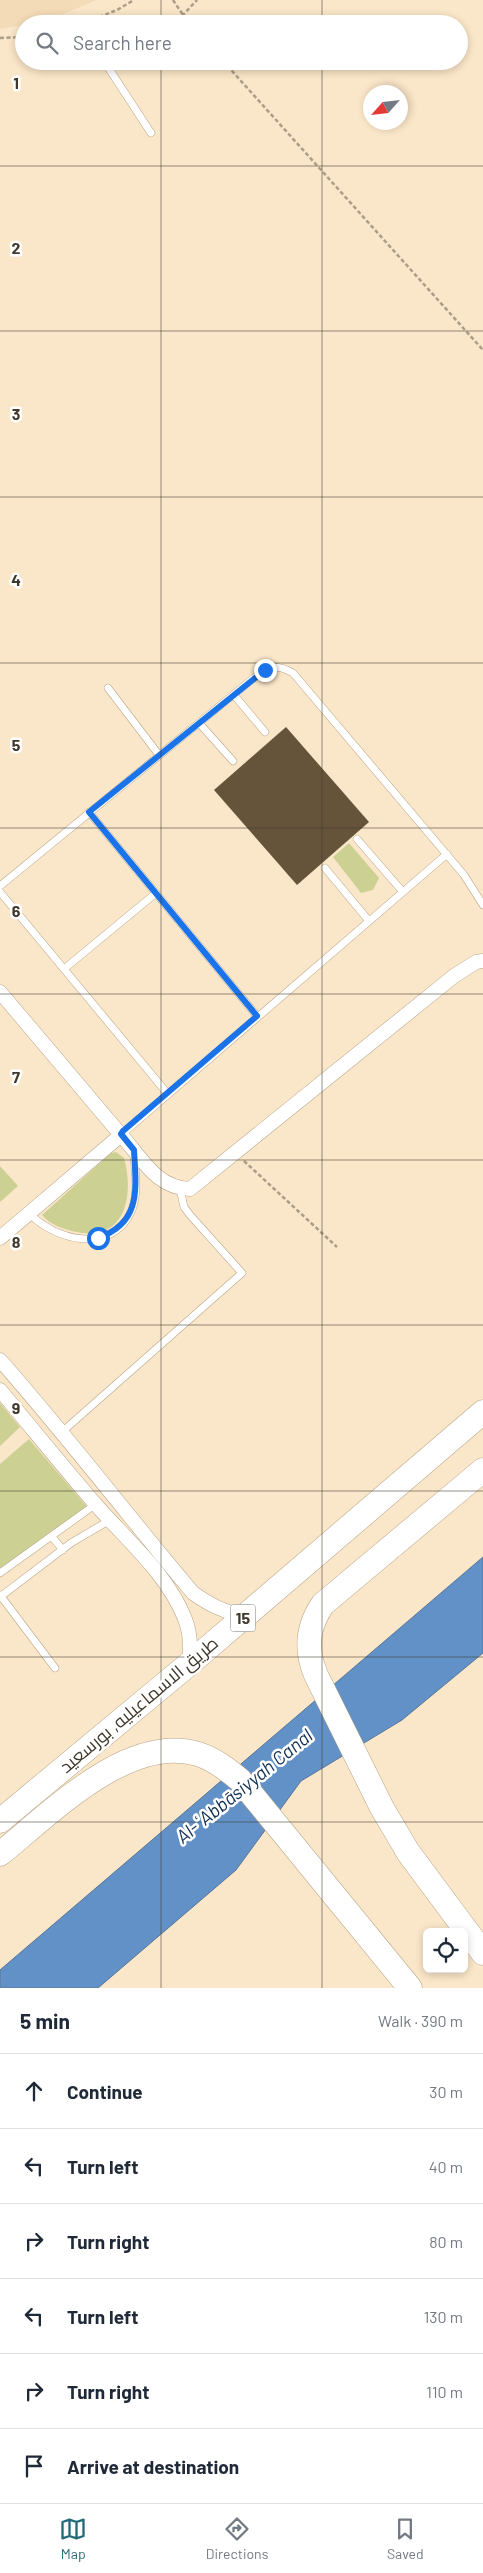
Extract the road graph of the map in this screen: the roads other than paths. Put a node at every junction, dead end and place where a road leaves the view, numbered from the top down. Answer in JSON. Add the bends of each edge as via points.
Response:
{"nodes":[{"id":1,"x":110,"y":70,"type":"edge"},
{"id":2,"x":151,"y":133,"type":"dead end"},
{"id":3,"x":108,"y":688,"type":"dead end"},
{"id":4,"x":234,"y":695,"type":"junction"},
{"id":5,"x":199,"y":723,"type":"junction"},
{"id":6,"x":266,"y":732,"type":"dead end"},
{"id":7,"x":159,"y":756,"type":"junction"},
{"id":8,"x":233,"y":761,"type":"dead end"},
{"id":9,"x":89,"y":812,"type":"junction"},
{"id":10,"x":356,"y":839,"type":"dead end"},
{"id":11,"x":447,"y":854,"type":"junction"},
{"id":12,"x":325,"y":868,"type":"dead end"},
{"id":13,"x":0,"y":886,"type":"edge"},
{"id":14,"x":0,"y":892,"type":"edge"},
{"id":15,"x":403,"y":892,"type":"junction"},
{"id":16,"x":156,"y":893,"type":"junction"},
{"id":17,"x":483,"y":905,"type":"edge"},
{"id":18,"x":369,"y":921,"type":"junction"},
{"id":19,"x":483,"y":960,"type":"edge"},
{"id":20,"x":64,"y":969,"type":"junction"},
{"id":21,"x":0,"y":992,"type":"edge"},
{"id":22,"x":257,"y":1016,"type":"junction"},
{"id":23,"x":167,"y":1093,"type":"junction"},
{"id":24,"x":121,"y":1134,"type":"junction"},
{"id":25,"x":134,"y":1150,"type":"junction"},
{"id":26,"x":180,"y":1189,"type":"junction"},
{"id":27,"x":28,"y":1212,"type":"junction"},
{"id":28,"x":0,"y":1238,"type":"edge"},
{"id":29,"x":0,"y":1360,"type":"edge"},
{"id":30,"x":0,"y":1390,"type":"edge"},
{"id":31,"x":483,"y":1412,"type":"edge"},
{"id":32,"x":63,"y":1431,"type":"junction"},
{"id":33,"x":483,"y":1470,"type":"edge"},
{"id":34,"x":109,"y":1492,"type":"junction"},
{"id":35,"x":96,"y":1504,"type":"junction"},
{"id":36,"x":110,"y":1520,"type":"junction"},
{"id":37,"x":52,"y":1537,"type":"junction"},
{"id":38,"x":63,"y":1550,"type":"junction"},
{"id":39,"x":0,"y":1573,"type":"edge"},
{"id":40,"x":0,"y":1596,"type":"edge"},
{"id":41,"x":245,"y":1616,"type":"junction"},
{"id":42,"x":189,"y":1664,"type":"junction"},
{"id":43,"x":56,"y":1668,"type":"dead end"},
{"id":44,"x":0,"y":1821,"type":"edge"},
{"id":45,"x":0,"y":1854,"type":"edge"},
{"id":46,"x":483,"y":1952,"type":"edge"},
{"id":47,"x":410,"y":1988,"type":"edge"}],
"edges":[{"from":1,"to":2,"type":"lane"},
{"from":3,"to":7,"type":"lane"},
{"from":4,"to":5,"type":"lane"},
{"from":4,"to":6,"type":"lane"},
{"from":4,"to":11,"type":"lane","via":[[273,666],[293,673]]},
{"from":5,"to":7,"type":"lane"},
{"from":5,"to":8,"type":"lane"},
{"from":7,"to":9,"type":"lane"},
{"from":9,"to":13,"type":"lane"},
{"from":9,"to":16,"type":"lane"},
{"from":10,"to":15,"type":"lane"},
{"from":11,"to":15,"type":"lane"},
{"from":11,"to":17,"type":"lane"},
{"from":12,"to":18,"type":"lane"},
{"from":14,"to":20,"type":"lane"},
{"from":15,"to":18,"type":"lane"},
{"from":16,"to":20,"type":"lane"},
{"from":16,"to":22,"type":"lane"},
{"from":18,"to":22,"type":"lane"},
{"from":19,"to":26,"type":"street","via":[[454,976],[190,1189]]},
{"from":20,"to":23,"type":"lane"},
{"from":21,"to":24,"type":"street"},
{"from":22,"to":23,"type":"lane"},
{"from":23,"to":24,"type":"lane"},
{"from":24,"to":25,"type":"street"},
{"from":24,"to":27,"type":"street"},
{"from":25,"to":26,"type":"street","via":[[162,1182]]},
{"from":25,"to":27,"type":"lane","via":[[134,1200],[126,1219],[114,1230],[98,1238],[74,1239],[39,1224]]},
{"from":26,"to":32,"type":"lane","via":[[190,1215],[242,1273]]},
{"from":27,"to":28,"type":"street"},
{"from":29,"to":32,"type":"street"},
{"from":30,"to":35,"type":"street"},
{"from":31,"to":41,"type":"highway","name":"طريق الاسماعيليه, بورسعيد","number":"15"},
{"from":32,"to":34,"type":"street"},
{"from":33,"to":46,"type":"highway","via":[[323,1604],[309,1631],[308,1646],[316,1675],[382,1808],[413,1859]]},
{"from":34,"to":35,"type":"street"},
{"from":34,"to":41,"type":"street","via":[[193,1592],[224,1612]]},
{"from":35,"to":36,"type":"street"},
{"from":35,"to":37,"type":"lane"},
{"from":36,"to":38,"type":"lane"},
{"from":36,"to":42,"type":"street","via":[[152,1566],[173,1595],[189,1632]]},
{"from":37,"to":38,"type":"lane"},
{"from":37,"to":39,"type":"lane"},
{"from":38,"to":40,"type":"lane"},
{"from":40,"to":43,"type":"lane"},
{"from":41,"to":42,"type":"highway","name":"طريق الاسماعيليه, بورسعيد","number":"15"},
{"from":42,"to":44,"type":"highway","name":"طريق الاسماعيليه, بورسعيد","number":"15"},
{"from":45,"to":47,"type":"highway","via":[[87,1785],[117,1766],[149,1753],[173,1750],[198,1754],[220,1764],[240,1780]]}]}
